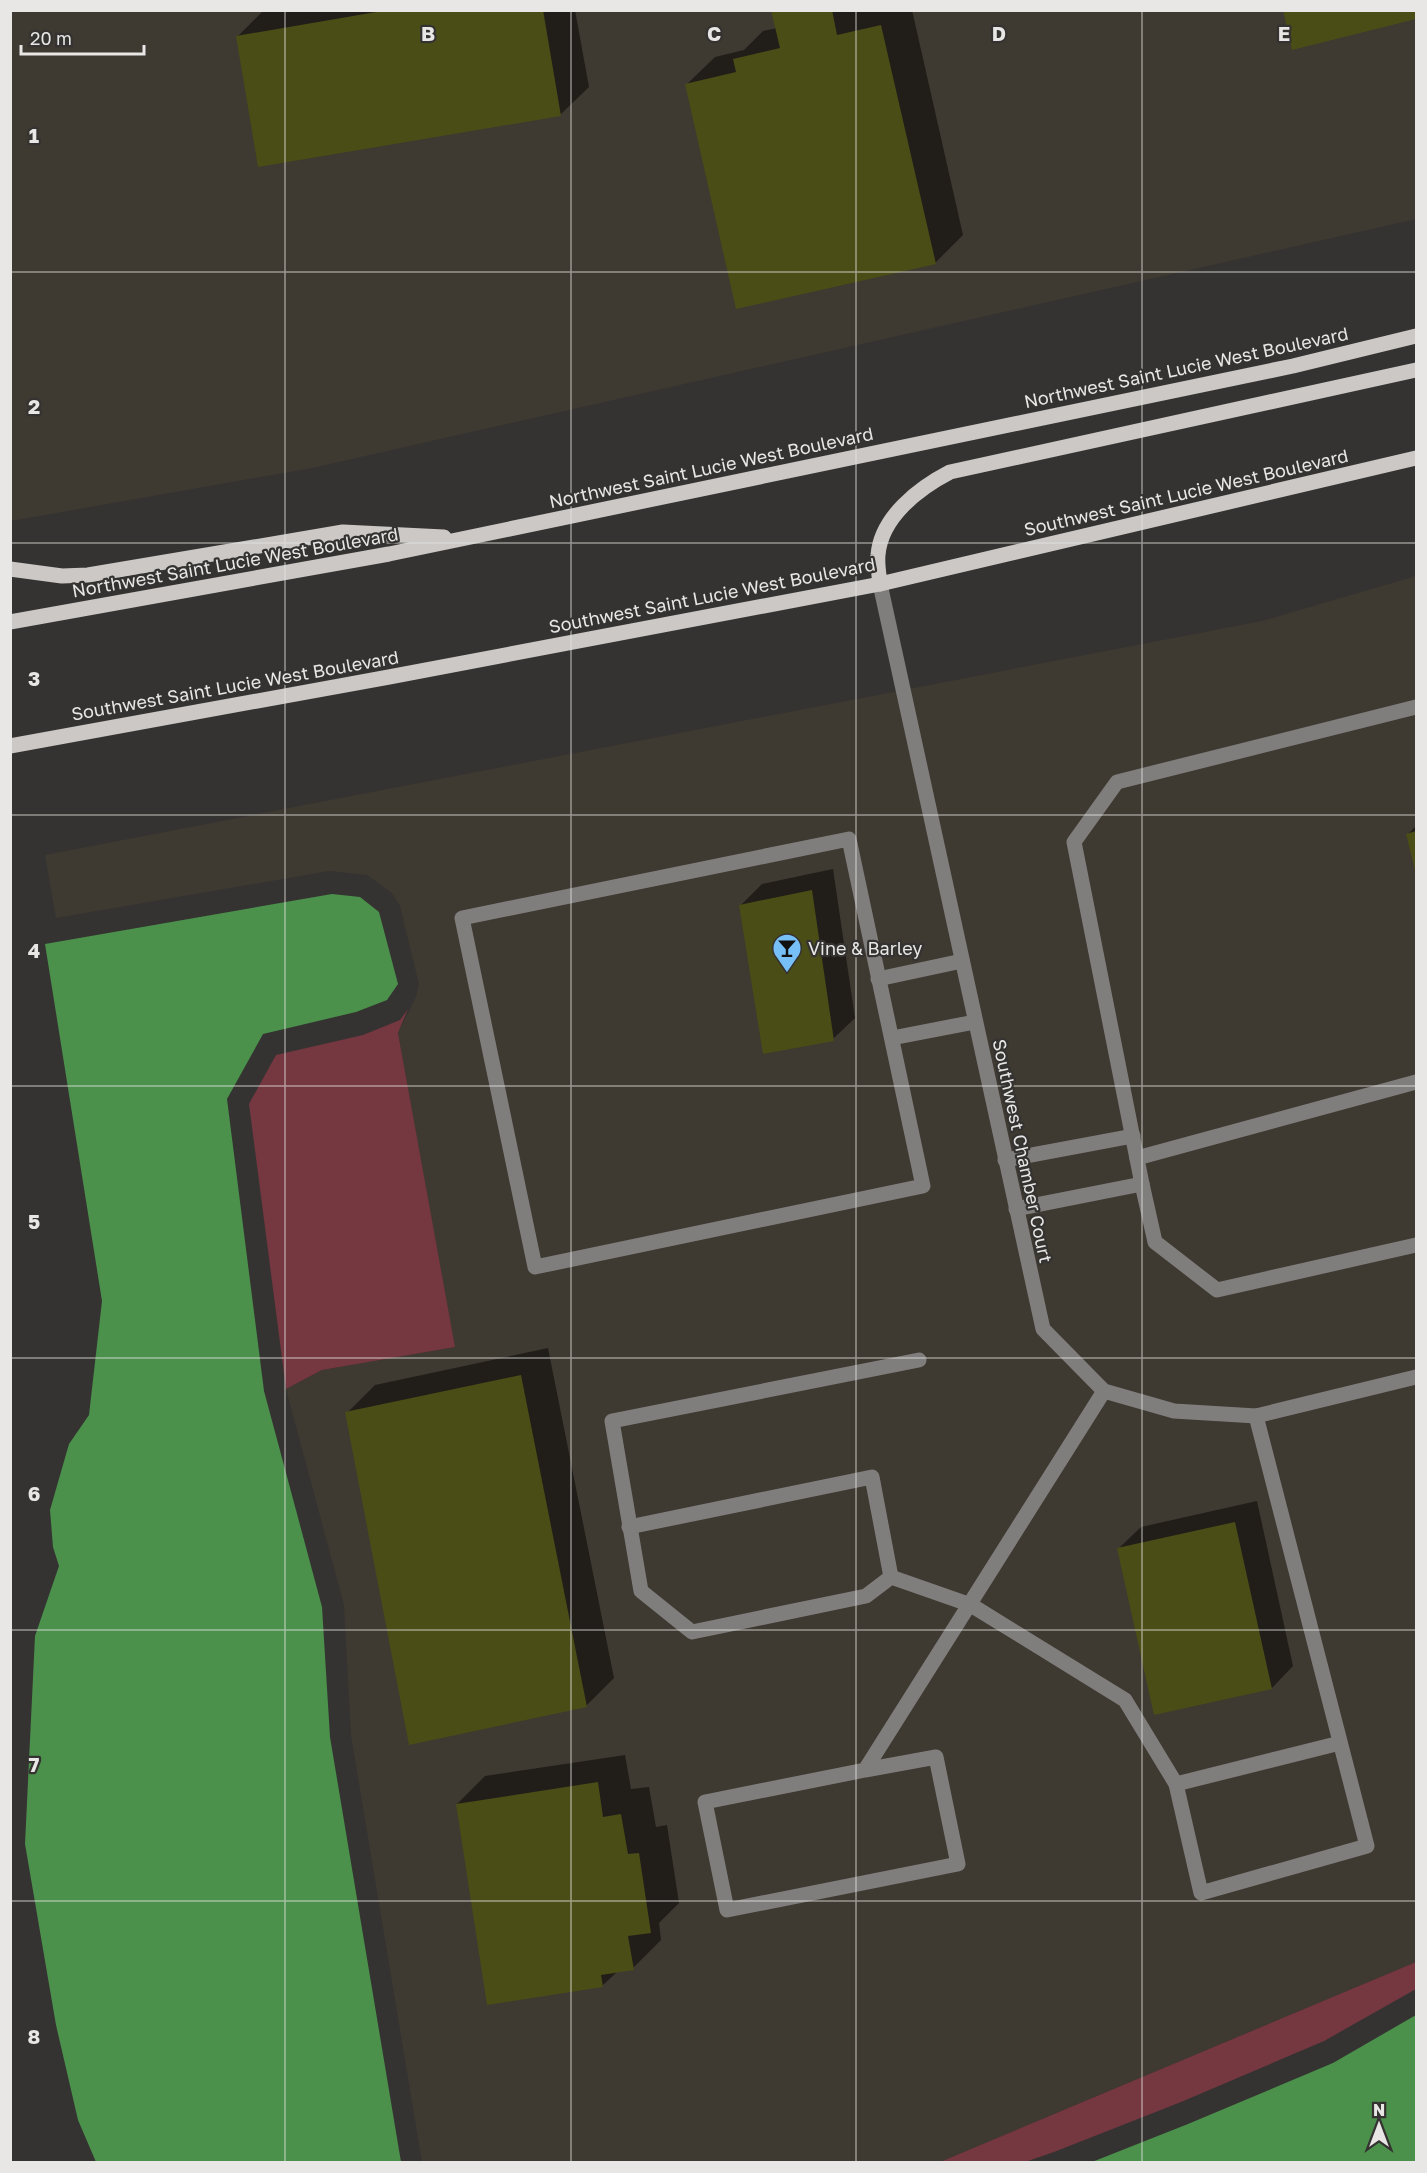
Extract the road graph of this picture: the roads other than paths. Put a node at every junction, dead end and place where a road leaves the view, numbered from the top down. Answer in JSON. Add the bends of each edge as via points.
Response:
{"nodes":[{"id":1,"x":1416,"y":336,"type":"edge"},
{"id":2,"x":1416,"y":370,"type":"edge"},
{"id":3,"x":1416,"y":458,"type":"edge"},
{"id":4,"x":465,"y":538,"type":"junction"},
{"id":5,"x":10,"y":569,"type":"edge"},
{"id":6,"x":880,"y":584,"type":"junction"},
{"id":7,"x":10,"y":622,"type":"edge"},
{"id":8,"x":1416,"y":707,"type":"edge"},
{"id":9,"x":10,"y":746,"type":"edge"},
{"id":10,"x":962,"y":961,"type":"junction"},
{"id":11,"x":878,"y":979,"type":"junction"},
{"id":12,"x":975,"y":1022,"type":"junction"},
{"id":13,"x":892,"y":1038,"type":"junction"},
{"id":14,"x":1416,"y":1082,"type":"edge"},
{"id":15,"x":1132,"y":1136,"type":"junction"},
{"id":16,"x":1137,"y":1158,"type":"junction"},
{"id":17,"x":1005,"y":1160,"type":"junction"},
{"id":18,"x":1142,"y":1184,"type":"junction"},
{"id":19,"x":1016,"y":1209,"type":"junction"},
{"id":20,"x":1416,"y":1245,"type":"edge"},
{"id":21,"x":919,"y":1360,"type":"dead end"},
{"id":22,"x":1416,"y":1377,"type":"edge"},
{"id":23,"x":1104,"y":1391,"type":"junction"},
{"id":24,"x":1256,"y":1416,"type":"junction"},
{"id":25,"x":629,"y":1527,"type":"junction"},
{"id":26,"x":891,"y":1577,"type":"junction"},
{"id":27,"x":971,"y":1605,"type":"junction"},
{"id":28,"x":1340,"y":1743,"type":"junction"},
{"id":29,"x":865,"y":1770,"type":"junction"},
{"id":30,"x":1176,"y":1784,"type":"junction"}],
"edges":[{"from":1,"to":4,"type":"main road","name":"Northwest Saint Lucie West Boulevard","via":[[1293,366]]},
{"from":2,"to":6,"type":"main road","via":[[950,472],[907,501],[890,525],[878,554]]},
{"from":3,"to":6,"type":"main road","name":"Southwest Saint Lucie West Boulevard"},
{"from":4,"to":5,"type":"main road","via":[[343,532],[88,575]]},
{"from":4,"to":7,"type":"main road","name":"Northwest Saint Lucie West Boulevard"},
{"from":6,"to":9,"type":"main road","name":"Southwest Saint Lucie West Boulevard"},
{"from":6,"to":10,"type":"street","name":"Southwest Chamber Court"},
{"from":8,"to":15,"type":"street","via":[[1117,782],[1074,842]]},
{"from":10,"to":11,"type":"street"},
{"from":10,"to":12,"type":"street","name":"Southwest Chamber Court"},
{"from":11,"to":13,"type":"street"},
{"from":11,"to":13,"type":"street","via":[[849,838],[462,918],[534,1266],[923,1186]]},
{"from":12,"to":13,"type":"street"},
{"from":12,"to":17,"type":"street","name":"Southwest Chamber Court"},
{"from":14,"to":16,"type":"street"},
{"from":15,"to":16,"type":"street"},
{"from":15,"to":17,"type":"street"},
{"from":16,"to":18,"type":"street"},
{"from":17,"to":19,"type":"street","name":"Southwest Chamber Court"},
{"from":18,"to":19,"type":"street"},
{"from":18,"to":20,"type":"street","via":[[1155,1242],[1217,1290]]},
{"from":19,"to":23,"type":"street","name":"Southwest Chamber Court","via":[[1043,1329]]},
{"from":21,"to":25,"type":"street","via":[[612,1421]]},
{"from":22,"to":24,"type":"street","name":"Southwest Chamber Court"},
{"from":23,"to":24,"type":"street","name":"Southwest Chamber Court","via":[[1174,1411]]},
{"from":23,"to":27,"type":"street"},
{"from":24,"to":28,"type":"street"},
{"from":25,"to":26,"type":"street","via":[[641,1591],[692,1632],[866,1596]]},
{"from":25,"to":26,"type":"street","via":[[872,1478]]},
{"from":26,"to":27,"type":"street"},
{"from":27,"to":29,"type":"street"},
{"from":27,"to":30,"type":"street","via":[[1125,1700]]},
{"from":28,"to":30,"type":"street"},
{"from":28,"to":30,"type":"street","via":[[1367,1846],[1201,1893]]},
{"from":29,"to":29,"type":"street","via":[[705,1802],[727,1910],[958,1864],[936,1757]]}]}
